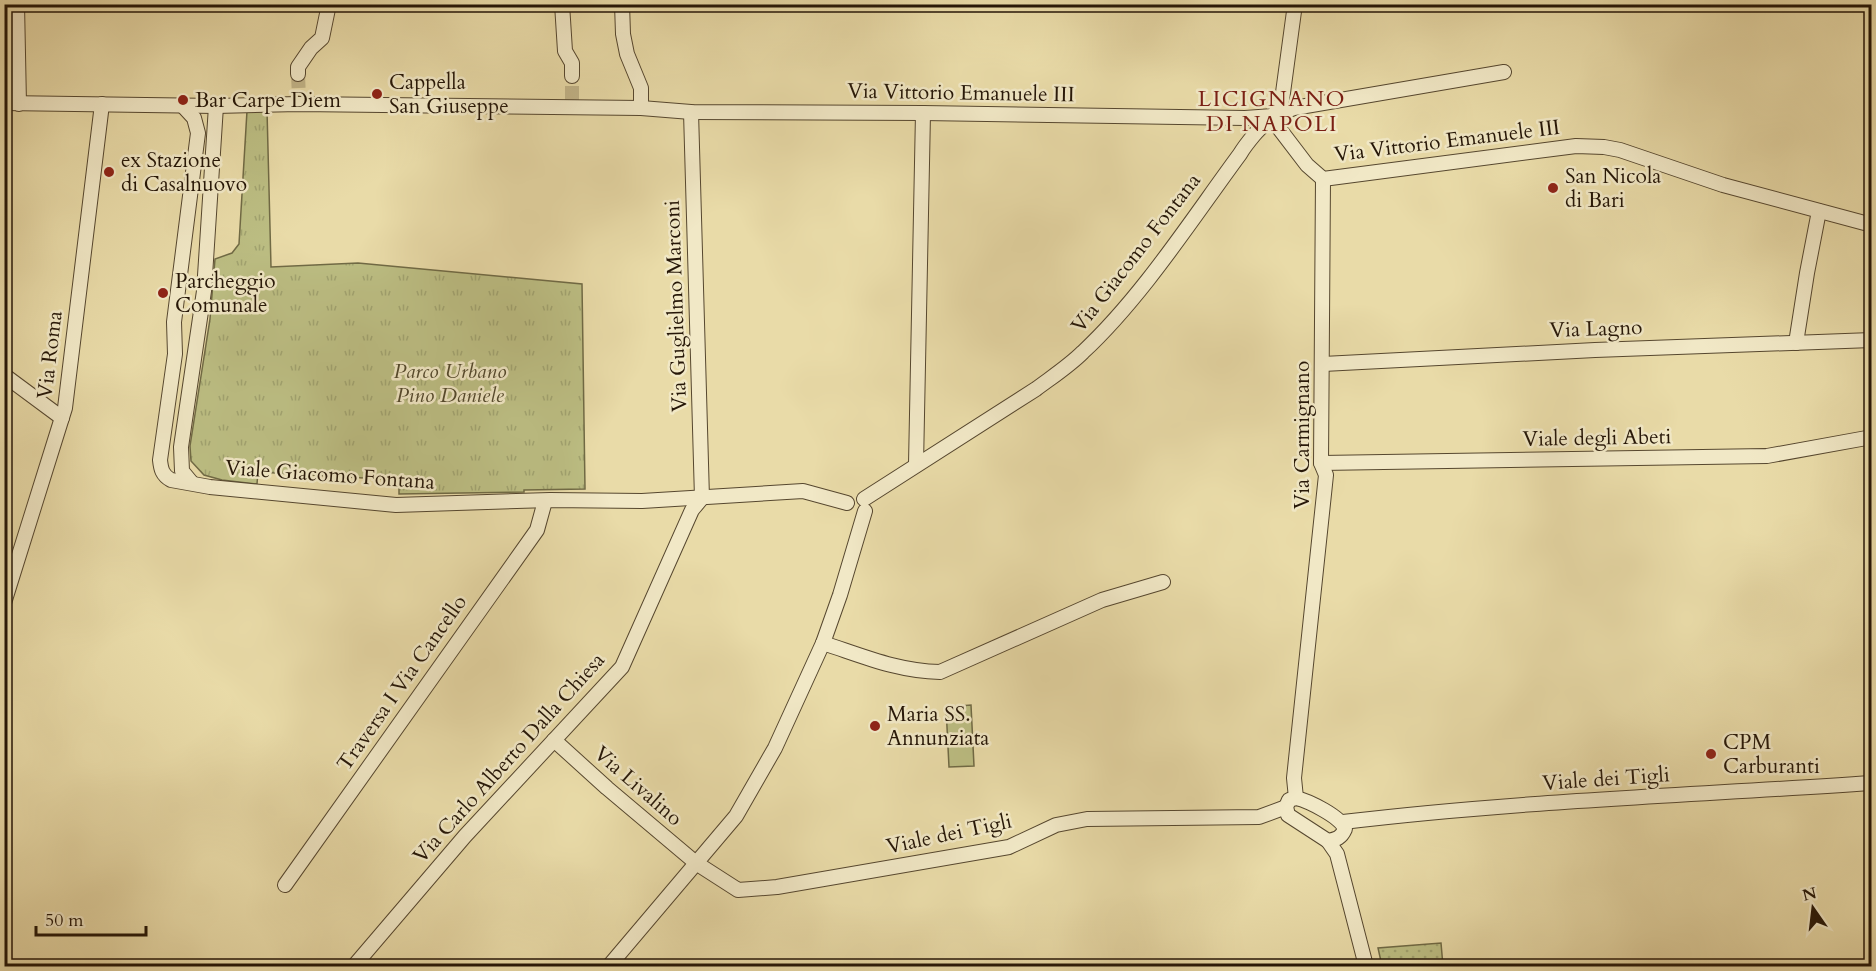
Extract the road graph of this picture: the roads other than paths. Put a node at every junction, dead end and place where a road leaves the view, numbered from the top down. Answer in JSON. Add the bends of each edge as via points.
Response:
{"nodes":[{"id":1,"x":16,"y":4,"type":"edge"},
{"id":2,"x":329,"y":4,"type":"edge"},
{"id":3,"x":562,"y":4,"type":"edge"},
{"id":4,"x":622,"y":4,"type":"edge"},
{"id":5,"x":1295,"y":4,"type":"edge"},
{"id":6,"x":4,"y":13,"type":"edge"},
{"id":7,"x":1504,"y":72,"type":"dead end"},
{"id":8,"x":298,"y":74,"type":"tunnel mouth"},
{"id":9,"x":572,"y":76,"type":"tunnel mouth"},
{"id":10,"x":4,"y":104,"type":"edge"},
{"id":11,"x":20,"y":104,"type":"junction"},
{"id":12,"x":102,"y":104,"type":"junction"},
{"id":13,"x":182,"y":105,"type":"junction"},
{"id":14,"x":216,"y":106,"type":"junction"},
{"id":15,"x":642,"y":108,"type":"junction"},
{"id":16,"x":691,"y":112,"type":"junction"},
{"id":17,"x":923,"y":113,"type":"junction"},
{"id":18,"x":1274,"y":116,"type":"junction"},
{"id":19,"x":1323,"y":178,"type":"junction"},
{"id":20,"x":1819,"y":211,"type":"junction"},
{"id":21,"x":1872,"y":225,"type":"edge"},
{"id":22,"x":1872,"y":340,"type":"edge"},
{"id":23,"x":1796,"y":343,"type":"junction"},
{"id":24,"x":1323,"y":364,"type":"junction"},
{"id":25,"x":4,"y":375,"type":"edge"},
{"id":26,"x":62,"y":418,"type":"junction"},
{"id":27,"x":1872,"y":437,"type":"edge"},
{"id":28,"x":1321,"y":463,"type":"junction"},
{"id":29,"x":916,"y":465,"type":"junction"},
{"id":30,"x":192,"y":483,"type":"junction"},
{"id":31,"x":702,"y":498,"type":"junction"},
{"id":32,"x":545,"y":501,"type":"junction"},
{"id":33,"x":847,"y":504,"type":"joint"},
{"id":34,"x":865,"y":505,"type":"junction"},
{"id":35,"x":1163,"y":582,"type":"dead end"},
{"id":36,"x":4,"y":603,"type":"edge"},
{"id":37,"x":823,"y":643,"type":"junction"},
{"id":38,"x":554,"y":740,"type":"junction"},
{"id":39,"x":1872,"y":783,"type":"edge"},
{"id":40,"x":1291,"y":803,"type":"junction"},
{"id":41,"x":1343,"y":822,"type":"junction"},
{"id":42,"x":1328,"y":841,"type":"junction"},
{"id":43,"x":696,"y":863,"type":"junction"},
{"id":44,"x":285,"y":885,"type":"dead end"},
{"id":45,"x":354,"y":966,"type":"edge"},
{"id":46,"x":609,"y":966,"type":"edge"},
{"id":47,"x":1366,"y":966,"type":"edge"}],
"edges":[{"from":1,"to":6,"type":"main road"},
{"from":1,"to":11,"type":"street"},
{"from":2,"to":8,"type":"street","via":[[322,38],[298,67]]},
{"from":3,"to":9,"type":"street","via":[[565,51],[572,63]]},
{"from":4,"to":15,"type":"street","via":[[623,34],[641,88]]},
{"from":5,"to":18,"type":"street","via":[[1282,100]]},
{"from":7,"to":18,"type":"street","via":[[1294,108]]},
{"from":10,"to":11,"type":"street","name":"Via Vittorio Emanuele III"},
{"from":11,"to":12,"type":"street","name":"Via Vittorio Emanuele III"},
{"from":12,"to":13,"type":"street","name":"Via Vittorio Emanuele III"},
{"from":12,"to":26,"type":"street","name":"Via Roma"},
{"from":13,"to":14,"type":"street","name":"Via Vittorio Emanuele III"},
{"from":13,"to":30,"type":"street","name":"Viale Giacomo Fontana","via":[[194,118],[198,133],[160,460],[165,477]]},
{"from":14,"to":15,"type":"street","name":"Via Vittorio Emanuele III","via":[[298,101]]},
{"from":14,"to":30,"type":"street","via":[[204,291],[181,447],[182,471]]},
{"from":15,"to":16,"type":"street","name":"Via Vittorio Emanuele III"},
{"from":16,"to":17,"type":"street","name":"Via Vittorio Emanuele III"},
{"from":16,"to":31,"type":"street","name":"Via Guglielmo Marconi"},
{"from":17,"to":18,"type":"street","name":"Via Vittorio Emanuele III"},
{"from":17,"to":29,"type":"street"},
{"from":18,"to":19,"type":"street","name":"Via Vittorio Emanuele III","via":[[1275,123],[1307,165]]},
{"from":18,"to":29,"type":"street","name":"Via Giacomo Fontana","via":[[1252,138],[1123,309],[1088,347],[1036,389]]},
{"from":19,"to":20,"type":"street","name":"Via Vittorio Emanuele III","via":[[1576,146],[1604,147]]},
{"from":19,"to":24,"type":"street","name":"Via Carmignano"},
{"from":20,"to":21,"type":"street","name":"Via Vittorio Emanuele III"},
{"from":20,"to":23,"type":"street"},
{"from":22,"to":23,"type":"street","name":"Via Lagno"},
{"from":23,"to":24,"type":"street","name":"Via Lagno"},
{"from":24,"to":28,"type":"street","name":"Via Carmignano"},
{"from":25,"to":26,"type":"street"},
{"from":26,"to":36,"type":"street","name":"Via Roma"},
{"from":27,"to":28,"type":"street","name":"Viale degli Abeti","via":[[1767,456]]},
{"from":28,"to":40,"type":"street","name":"Via Carmignano","via":[[1326,475]]},
{"from":29,"to":34,"type":"street","name":"Via Giacomo Fontana"},
{"from":30,"to":32,"type":"street","name":"Viale Giacomo Fontana","via":[[396,505]]},
{"from":31,"to":32,"type":"street","name":"Viale Giacomo Fontana"},
{"from":31,"to":33,"type":"street","name":"Viale Giacomo Fontana","via":[[803,491]]},
{"from":31,"to":38,"type":"street","name":"Via Carlo Alberto Dalla Chiesa","via":[[692,510],[622,667]]},
{"from":32,"to":44,"type":"street","name":"Traversa I Via Cancello","via":[[537,530]]},
{"from":33,"to":34,"type":"street","name":"Via Giacomo Fontana","via":[[853,496],[859,496]]},
{"from":34,"to":37,"type":"street"},
{"from":35,"to":37,"type":"street","via":[[1102,600],[940,672],[897,668]]},
{"from":37,"to":43,"type":"street","via":[[776,748],[736,816]]},
{"from":38,"to":43,"type":"street","name":"Via Livalino"},
{"from":38,"to":45,"type":"street","name":"Via Carlo Alberto Dalla Chiesa","via":[[465,836]]},
{"from":39,"to":41,"type":"street","name":"Viale dei Tigli","via":[[1526,805]]},
{"from":40,"to":41,"type":"street","via":[[1303,800]]},
{"from":40,"to":42,"type":"street","via":[[1288,815]]},
{"from":40,"to":43,"type":"street","name":"Viale dei Tigli","via":[[1259,817],[1087,819],[1056,825],[1009,847],[777,887],[738,890]]},
{"from":41,"to":42,"type":"street","via":[[1343,835]]},
{"from":42,"to":47,"type":"street","via":[[1337,854]]},
{"from":43,"to":46,"type":"street"}]}
